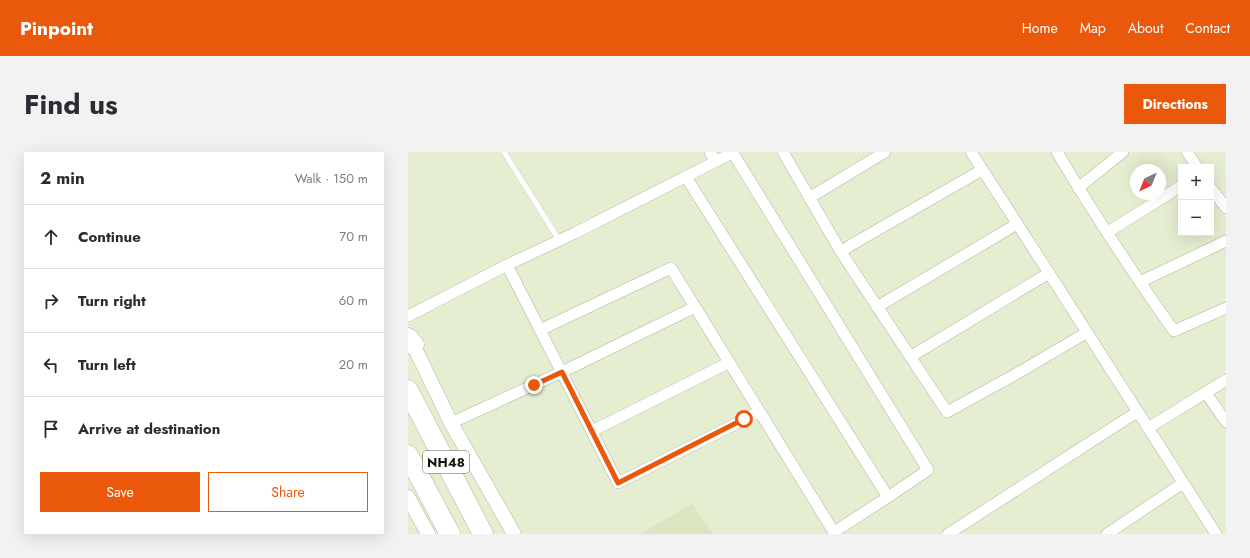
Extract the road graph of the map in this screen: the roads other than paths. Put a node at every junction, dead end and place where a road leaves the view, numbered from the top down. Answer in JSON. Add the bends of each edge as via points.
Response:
{"nodes":[{"id":1,"x":504,"y":152,"type":"edge"},
{"id":2,"x":734,"y":152,"type":"edge"},
{"id":3,"x":782,"y":152,"type":"edge"},
{"id":4,"x":885,"y":152,"type":"edge"},
{"id":5,"x":971,"y":152,"type":"edge"},
{"id":6,"x":1057,"y":152,"type":"edge"},
{"id":7,"x":1123,"y":152,"type":"edge"},
{"id":8,"x":1187,"y":152,"type":"edge"},
{"id":9,"x":713,"y":157,"type":"edge"},
{"id":10,"x":1194,"y":164,"type":"edge"},
{"id":11,"x":982,"y":170,"type":"junction"},
{"id":12,"x":686,"y":177,"type":"junction"},
{"id":13,"x":1078,"y":188,"type":"junction"},
{"id":14,"x":1178,"y":188,"type":"edge"},
{"id":15,"x":1214,"y":192,"type":"edge"},
{"id":16,"x":809,"y":198,"type":"junction"},
{"id":17,"x":1226,"y":208,"type":"edge"},
{"id":18,"x":1017,"y":224,"type":"junction"},
{"id":19,"x":1108,"y":232,"type":"junction"},
{"id":20,"x":559,"y":240,"type":"junction"},
{"id":21,"x":1226,"y":241,"type":"edge"},
{"id":22,"x":842,"y":252,"type":"junction"},
{"id":23,"x":507,"y":265,"type":"junction"},
{"id":24,"x":1049,"y":272,"type":"junction"},
{"id":25,"x":1140,"y":282,"type":"junction"},
{"id":26,"x":695,"y":307,"type":"junction"},
{"id":27,"x":877,"y":307,"type":"junction"},
{"id":28,"x":1226,"y":308,"type":"edge"},
{"id":29,"x":408,"y":316,"type":"edge"},
{"id":30,"x":540,"y":330,"type":"junction"},
{"id":31,"x":1086,"y":332,"type":"junction"},
{"id":32,"x":410,"y":339,"type":"edge"},
{"id":33,"x":910,"y":358,"type":"junction"},
{"id":34,"x":728,"y":363,"type":"junction"},
{"id":35,"x":562,"y":372,"type":"junction"},
{"id":36,"x":1226,"y":380,"type":"edge"},
{"id":37,"x":408,"y":390,"type":"edge"},
{"id":38,"x":1206,"y":392,"type":"junction"},
{"id":39,"x":758,"y":412,"type":"junction"},
{"id":40,"x":1138,"y":412,"type":"junction"},
{"id":41,"x":1226,"y":422,"type":"edge"},
{"id":42,"x":451,"y":423,"type":"junction"},
{"id":43,"x":1148,"y":428,"type":"junction"},
{"id":44,"x":592,"y":431,"type":"junction"},
{"id":45,"x":408,"y":455,"type":"edge"},
{"id":46,"x":1183,"y":483,"type":"junction"},
{"id":47,"x":408,"y":497,"type":"edge"},
{"id":48,"x":888,"y":497,"type":"junction"},
{"id":49,"x":834,"y":533,"type":"edge"},
{"id":50,"x":428,"y":534,"type":"edge"},
{"id":51,"x":450,"y":534,"type":"edge"},
{"id":52,"x":483,"y":534,"type":"edge"},
{"id":53,"x":514,"y":534,"type":"edge"},
{"id":54,"x":948,"y":534,"type":"edge"},
{"id":55,"x":1107,"y":534,"type":"edge"},
{"id":56,"x":1216,"y":534,"type":"edge"}],
"edges":[{"from":1,"to":20,"type":"lane"},
{"from":2,"to":9,"type":"street"},
{"from":2,"to":48,"type":"street","via":[[928,470]]},
{"from":3,"to":16,"type":"street"},
{"from":4,"to":16,"type":"street"},
{"from":5,"to":11,"type":"street"},
{"from":6,"to":13,"type":"street"},
{"from":7,"to":13,"type":"street"},
{"from":8,"to":10,"type":"street"},
{"from":9,"to":12,"type":"street"},
{"from":11,"to":18,"type":"street"},
{"from":11,"to":22,"type":"street"},
{"from":12,"to":20,"type":"street"},
{"from":12,"to":48,"type":"street"},
{"from":13,"to":19,"type":"street"},
{"from":14,"to":19,"type":"street"},
{"from":15,"to":17,"type":"street"},
{"from":16,"to":22,"type":"street"},
{"from":18,"to":24,"type":"street"},
{"from":18,"to":27,"type":"street"},
{"from":19,"to":25,"type":"street"},
{"from":20,"to":23,"type":"street"},
{"from":21,"to":25,"type":"street"},
{"from":22,"to":27,"type":"street"},
{"from":23,"to":29,"type":"street"},
{"from":23,"to":30,"type":"street"},
{"from":24,"to":31,"type":"street"},
{"from":24,"to":33,"type":"street"},
{"from":25,"to":28,"type":"street","via":[[1174,331]]},
{"from":26,"to":30,"type":"street","via":[[671,268]]},
{"from":26,"to":34,"type":"street"},
{"from":26,"to":35,"type":"street"},
{"from":27,"to":33,"type":"street"},
{"from":30,"to":35,"type":"street"},
{"from":31,"to":33,"type":"street","via":[[947,412]]},
{"from":31,"to":40,"type":"street"},
{"from":32,"to":42,"type":"street"},
{"from":34,"to":39,"type":"street"},
{"from":34,"to":44,"type":"street"},
{"from":35,"to":42,"type":"street"},
{"from":35,"to":44,"type":"street"},
{"from":36,"to":38,"type":"street"},
{"from":37,"to":52,"type":"highway","number":"NH48"},
{"from":38,"to":41,"type":"street"},
{"from":38,"to":43,"type":"street"},
{"from":39,"to":44,"type":"street","via":[[618,483]]},
{"from":39,"to":49,"type":"street"},
{"from":40,"to":43,"type":"street"},
{"from":40,"to":54,"type":"street"},
{"from":42,"to":53,"type":"street"},
{"from":43,"to":46,"type":"street"},
{"from":45,"to":51,"type":"highway","number":"NH48"},
{"from":46,"to":55,"type":"street"},
{"from":46,"to":56,"type":"street"},
{"from":47,"to":50,"type":"street"},
{"from":48,"to":49,"type":"street"}]}
